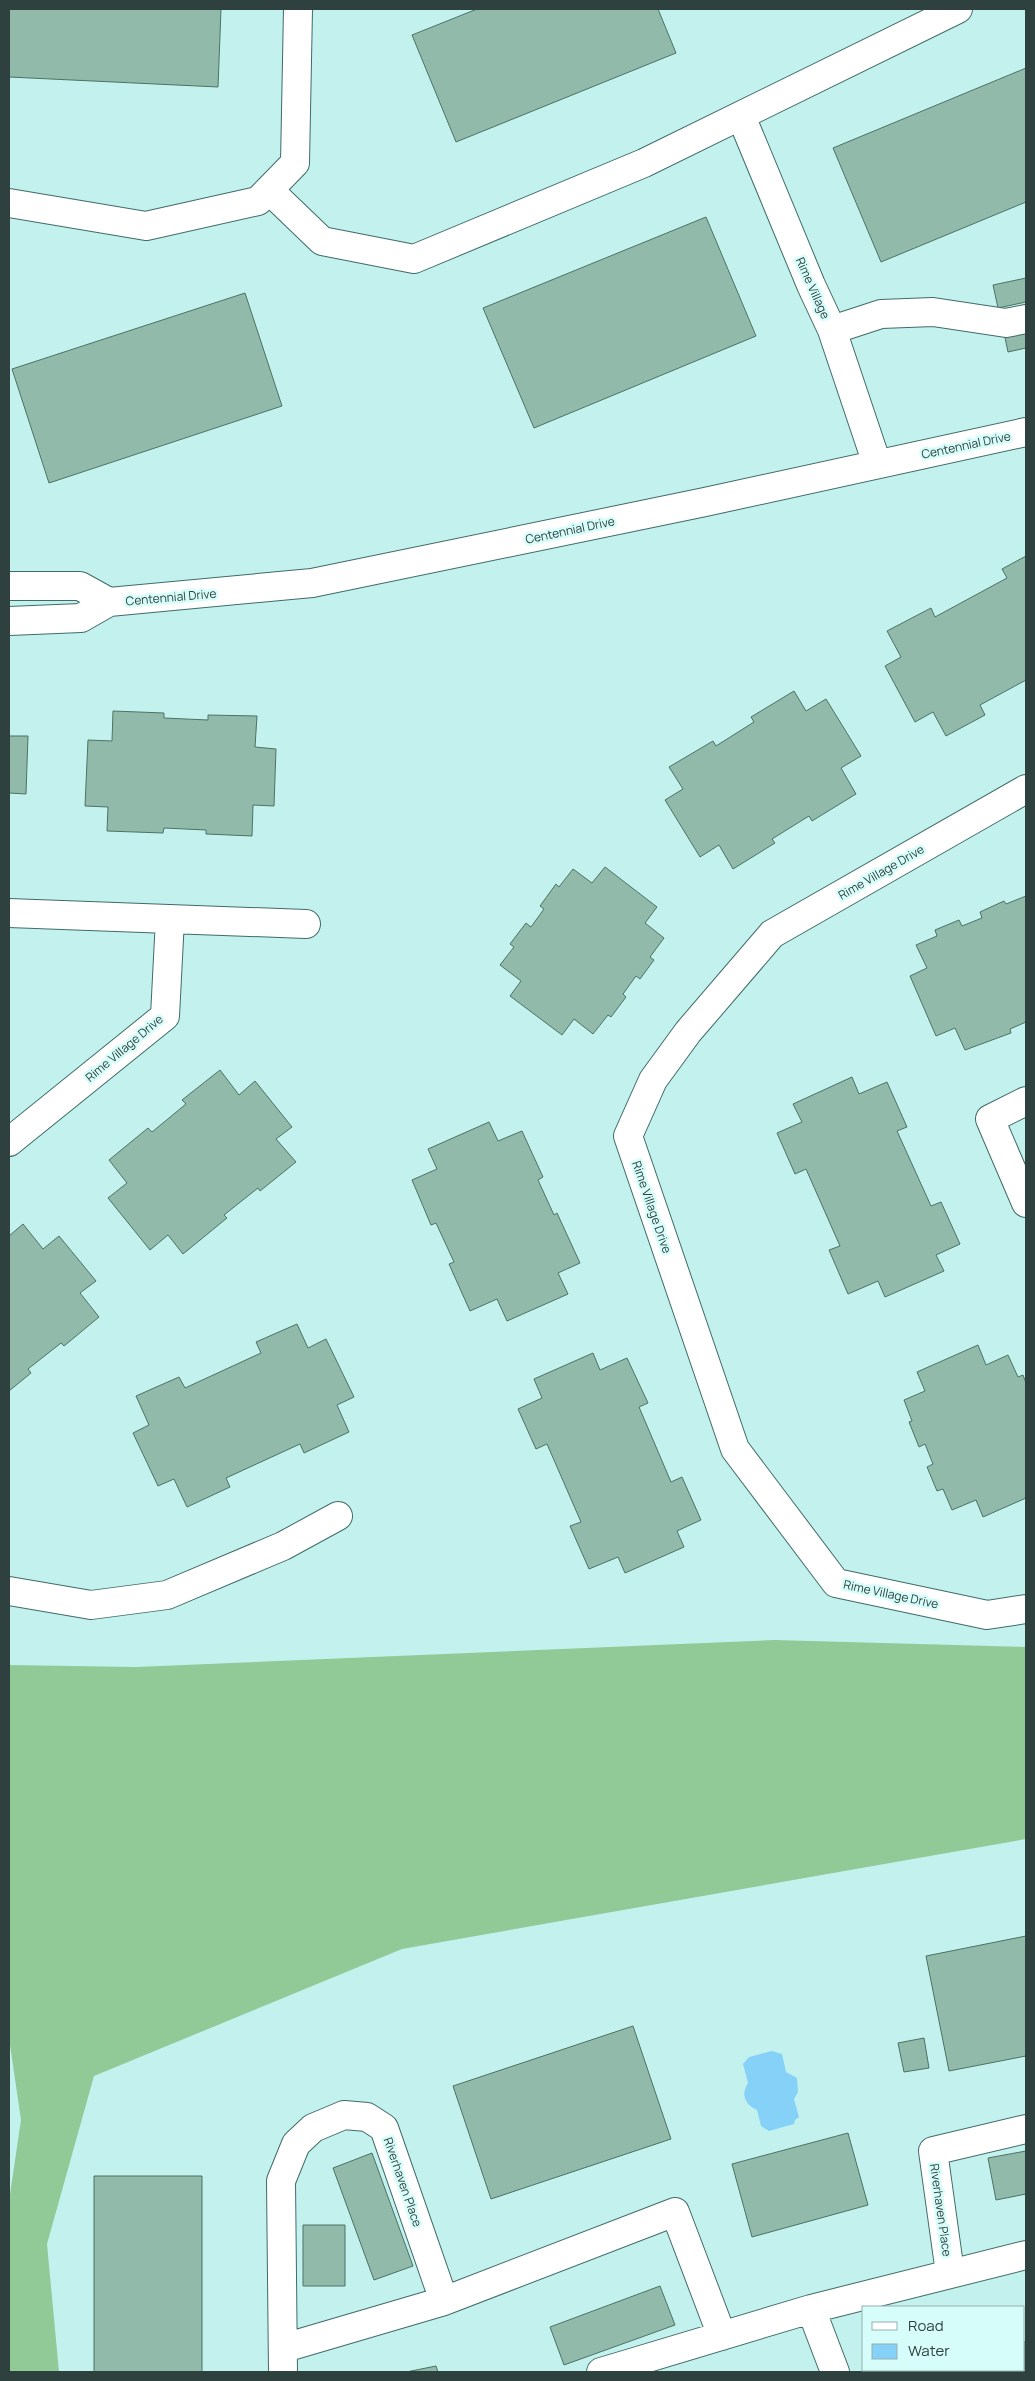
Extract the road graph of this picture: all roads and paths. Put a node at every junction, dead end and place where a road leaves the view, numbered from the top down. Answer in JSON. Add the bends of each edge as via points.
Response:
{"nodes":[{"id":1,"x":298,"y":9,"type":"edge"},
{"id":2,"x":958,"y":9,"type":"edge"},
{"id":3,"x":741,"y":116,"type":"junction"},
{"id":4,"x":269,"y":190,"type":"junction"},
{"id":5,"x":9,"y":203,"type":"edge"},
{"id":6,"x":1026,"y":319,"type":"edge"},
{"id":7,"x":832,"y":330,"type":"junction"},
{"id":8,"x":1026,"y":432,"type":"edge"},
{"id":9,"x":877,"y":464,"type":"junction"},
{"id":10,"x":9,"y":586,"type":"edge"},
{"id":11,"x":109,"y":602,"type":"junction"},
{"id":12,"x":9,"y":621,"type":"edge"},
{"id":13,"x":1026,"y":789,"type":"edge"},
{"id":14,"x":9,"y":913,"type":"edge"},
{"id":15,"x":170,"y":920,"type":"junction"},
{"id":16,"x":306,"y":924,"type":"dead end"},
{"id":17,"x":1026,"y":1101,"type":"edge"},
{"id":18,"x":9,"y":1142,"type":"edge"},
{"id":19,"x":1026,"y":1203,"type":"edge"},
{"id":20,"x":338,"y":1516,"type":"dead end"},
{"id":21,"x":9,"y":1591,"type":"edge"},
{"id":22,"x":1026,"y":1609,"type":"edge"},
{"id":23,"x":1026,"y":2129,"type":"edge"},
{"id":24,"x":1026,"y":2255,"type":"edge"},
{"id":25,"x":950,"y":2274,"type":"junction"},
{"id":26,"x":444,"y":2301,"type":"junction"},
{"id":27,"x":811,"y":2308,"type":"junction"},
{"id":28,"x":722,"y":2336,"type":"junction"},
{"id":29,"x":283,"y":2360,"type":"edge"},
{"id":30,"x":601,"y":2372,"type":"edge"},
{"id":31,"x":834,"y":2372,"type":"edge"}],
"edges":[{"from":1,"to":4,"type":"street","via":[[294,163]]},
{"from":2,"to":3,"type":"street"},
{"from":3,"to":4,"type":"street","via":[[644,163],[414,259],[322,241]]},
{"from":3,"to":7,"type":"street","name":"Rime Village"},
{"from":4,"to":5,"type":"street","via":[[258,201],[146,226]]},
{"from":6,"to":7,"type":"street","via":[[1006,323],[933,312],[881,314]]},
{"from":7,"to":9,"type":"street","name":"Rime Village"},
{"from":8,"to":9,"type":"street","name":"Centennial Drive"},
{"from":9,"to":11,"type":"street","name":"Centennial Drive","via":[[312,583]]},
{"from":10,"to":11,"type":"street","name":"Centennial Drive","via":[[80,586]]},
{"from":11,"to":12,"type":"street","name":"Centennial Drive","via":[[81,618]]},
{"from":13,"to":22,"type":"street","name":"Rime Village Drive","via":[[772,934],[688,1032],[653,1080],[628,1136],[735,1448],[836,1583],[987,1615]]},
{"from":14,"to":15,"type":"street"},
{"from":15,"to":16,"type":"street"},
{"from":15,"to":18,"type":"street","name":"Rime Village Drive","via":[[165,1016]]},
{"from":17,"to":19,"type":"street","via":[[990,1119]]},
{"from":20,"to":21,"type":"street","via":[[283,1546],[167,1595],[91,1605]]},
{"from":23,"to":25,"type":"street","name":"Riverhaven Place","via":[[933,2152]]},
{"from":24,"to":25,"type":"street","name":"Riverhaven Place"},
{"from":25,"to":27,"type":"street","name":"Riverhaven Place"},
{"from":26,"to":28,"type":"street","name":"Riverhaven Place","via":[[674,2212]]},
{"from":26,"to":29,"type":"street","name":"Riverhaven Place"},
{"from":26,"to":29,"type":"street","name":"Riverhaven Place","via":[[384,2128],[368,2117],[344,2115],[313,2128],[296,2144],[281,2181]]},
{"from":27,"to":28,"type":"street","name":"Riverhaven Place"},
{"from":27,"to":31,"type":"street"},
{"from":28,"to":30,"type":"street","name":"Riverhaven Place"}]}
